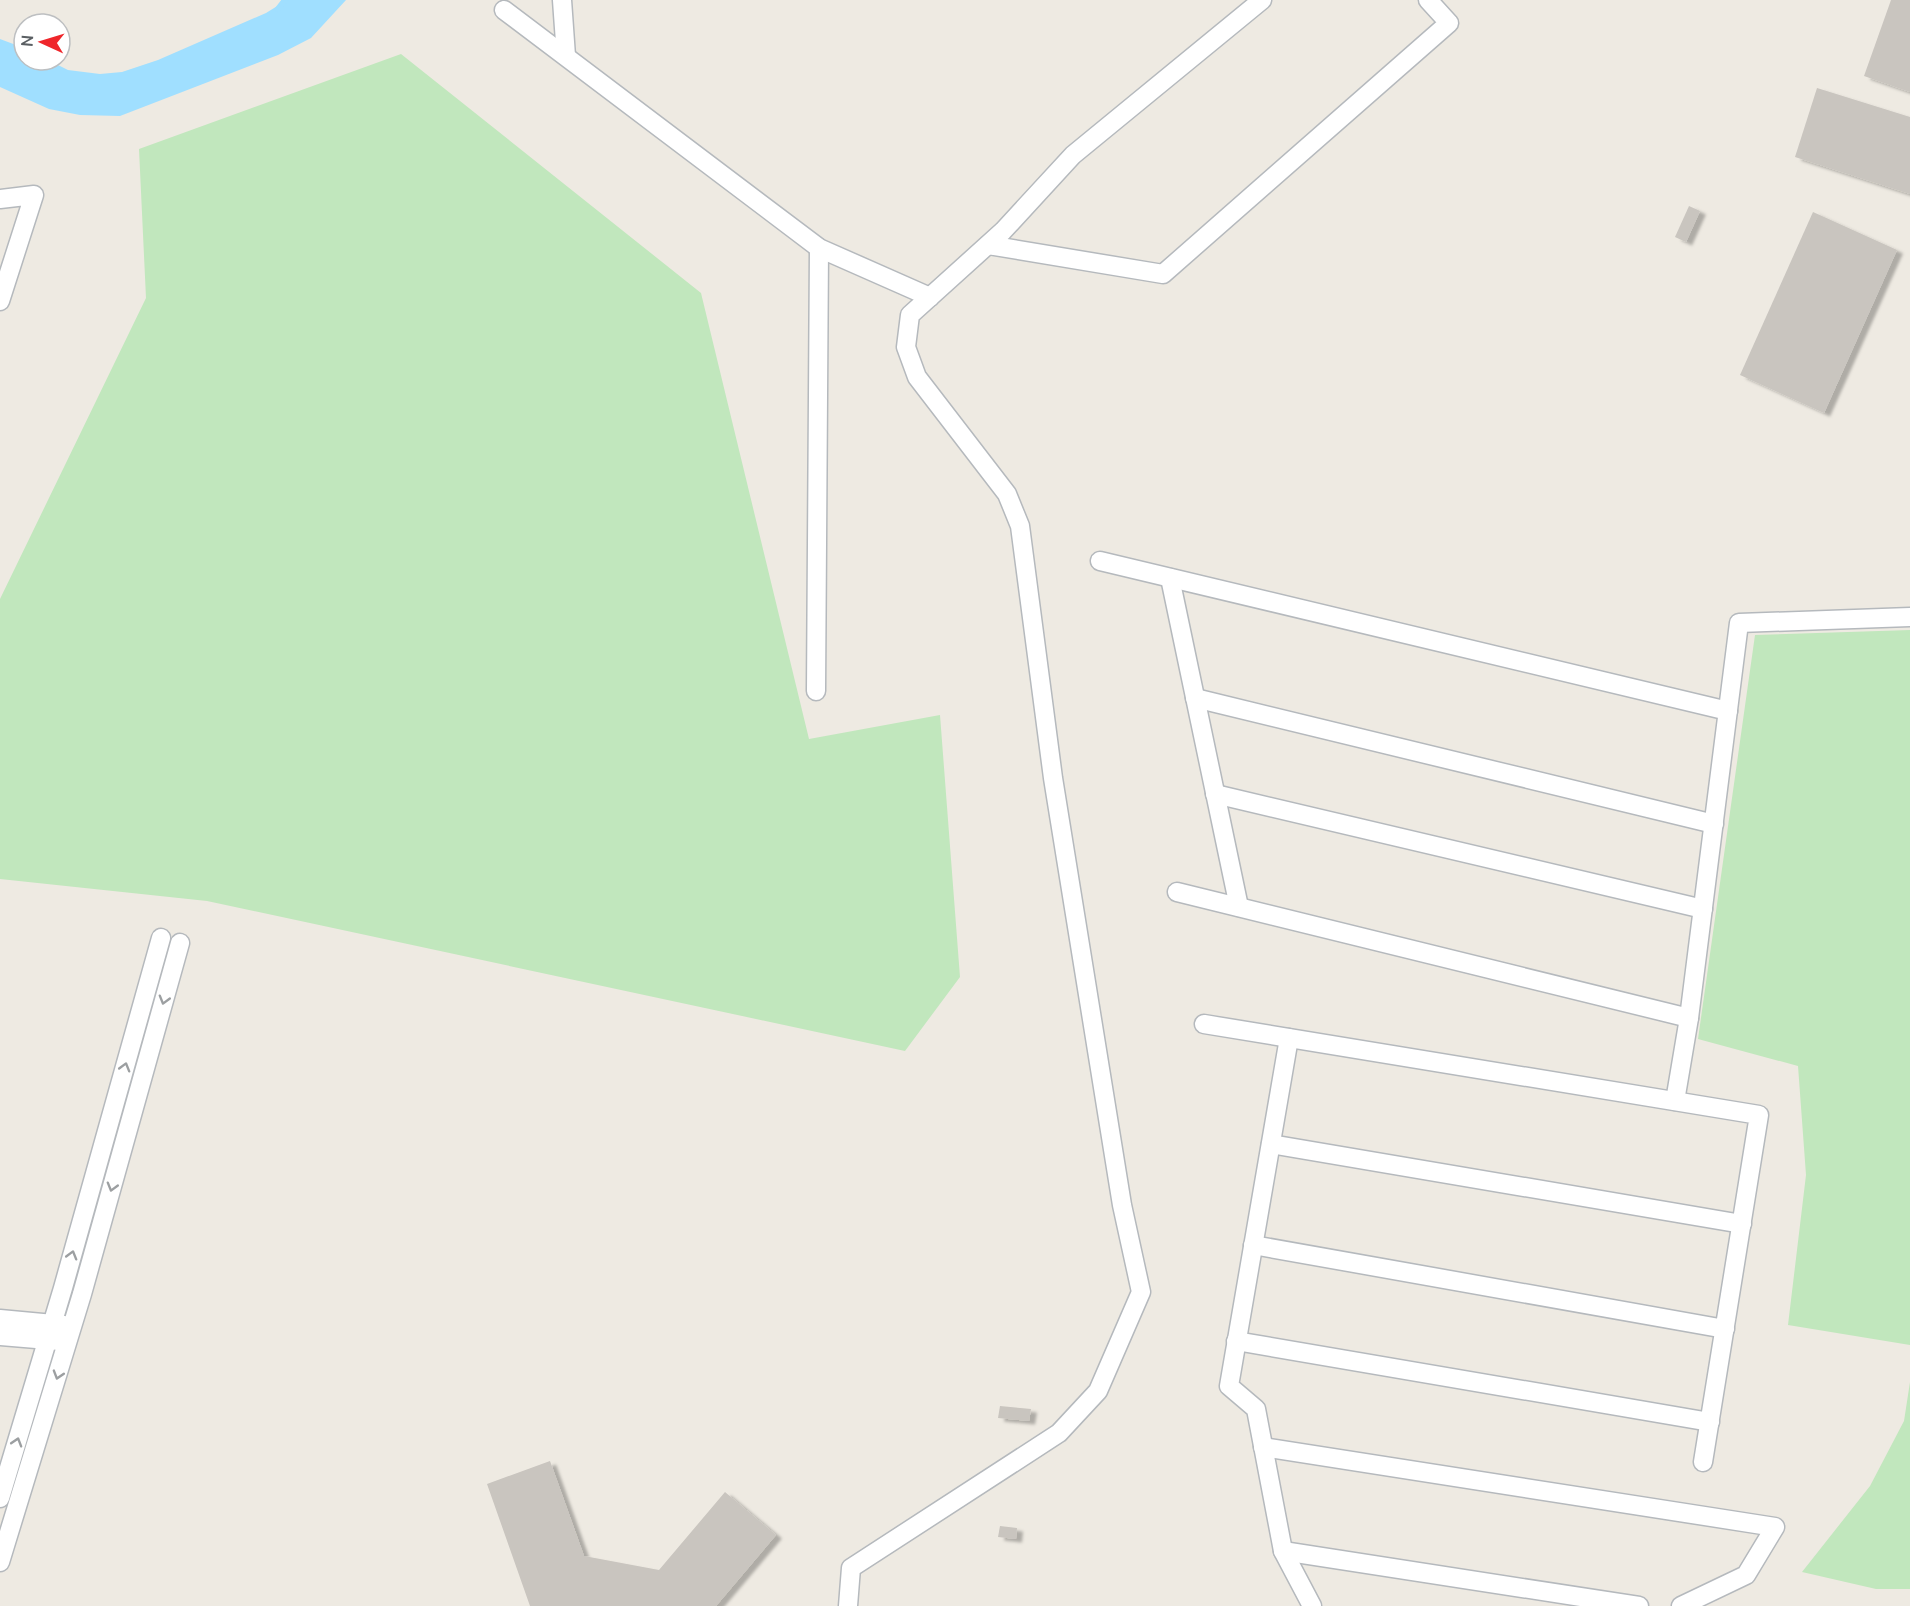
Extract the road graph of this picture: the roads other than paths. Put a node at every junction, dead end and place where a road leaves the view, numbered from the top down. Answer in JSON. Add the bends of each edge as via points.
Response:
{"nodes":[{"id":1,"x":562,"y":0,"type":"edge"},
{"id":2,"x":1262,"y":0,"type":"edge"},
{"id":3,"x":1428,"y":0,"type":"edge"},
{"id":4,"x":504,"y":10,"type":"dead end"},
{"id":5,"x":566,"y":56,"type":"junction"},
{"id":6,"x":0,"y":199,"type":"edge"},
{"id":7,"x":988,"y":245,"type":"junction"},
{"id":8,"x":819,"y":248,"type":"junction"},
{"id":9,"x":930,"y":297,"type":"junction"},
{"id":10,"x":0,"y":301,"type":"edge"},
{"id":11,"x":1100,"y":561,"type":"dead end"},
{"id":12,"x":1170,"y":578,"type":"junction"},
{"id":13,"x":1910,"y":617,"type":"edge"},
{"id":14,"x":816,"y":692,"type":"dead end"},
{"id":15,"x":1196,"y":698,"type":"junction"},
{"id":16,"x":1728,"y":711,"type":"junction"},
{"id":17,"x":1215,"y":794,"type":"junction"},
{"id":18,"x":1714,"y":824,"type":"junction"},
{"id":19,"x":1177,"y":892,"type":"dead end"},
{"id":20,"x":1239,"y":907,"type":"junction"},
{"id":21,"x":1703,"y":909,"type":"junction"},
{"id":22,"x":161,"y":938,"type":"dead end"},
{"id":23,"x":180,"y":943,"type":"dead end"},
{"id":24,"x":1689,"y":1018,"type":"junction"},
{"id":25,"x":1204,"y":1024,"type":"dead end"},
{"id":26,"x":1289,"y":1038,"type":"junction"},
{"id":27,"x":1675,"y":1101,"type":"junction"},
{"id":28,"x":1270,"y":1144,"type":"junction"},
{"id":29,"x":1742,"y":1224,"type":"junction"},
{"id":30,"x":1253,"y":1245,"type":"junction"},
{"id":31,"x":0,"y":1319,"type":"edge"},
{"id":32,"x":1725,"y":1329,"type":"junction"},
{"id":33,"x":50,"y":1332,"type":"junction"},
{"id":34,"x":70,"y":1334,"type":"junction"},
{"id":35,"x":0,"y":1336,"type":"edge"},
{"id":36,"x":1236,"y":1341,"type":"junction"},
{"id":37,"x":1710,"y":1422,"type":"junction"},
{"id":38,"x":1263,"y":1447,"type":"junction"},
{"id":39,"x":1703,"y":1462,"type":"dead end"},
{"id":40,"x":4,"y":1472,"type":"edge"},
{"id":41,"x":0,"y":1498,"type":"edge"},
{"id":42,"x":1283,"y":1551,"type":"junction"},
{"id":43,"x":0,"y":1562,"type":"edge"},
{"id":44,"x":848,"y":1606,"type":"edge"},
{"id":45,"x":1312,"y":1606,"type":"edge"},
{"id":46,"x":1639,"y":1606,"type":"edge"},
{"id":47,"x":1681,"y":1606,"type":"edge"}],
"edges":[{"from":1,"to":5,"type":"street"},
{"from":2,"to":7,"type":"street","via":[[1073,155]]},
{"from":3,"to":7,"type":"street","via":[[1449,23],[1163,274]]},
{"from":4,"to":5,"type":"street"},
{"from":5,"to":8,"type":"street"},
{"from":6,"to":10,"type":"street","via":[[34,195]]},
{"from":7,"to":9,"type":"street"},
{"from":8,"to":9,"type":"street"},
{"from":8,"to":14,"type":"street"},
{"from":9,"to":44,"type":"street","via":[[910,315],[906,347],[917,377],[1007,494],[1020,526],[1055,790],[1122,1205],[1141,1292],[1098,1391],[1059,1433],[851,1568]]},
{"from":11,"to":12,"type":"street"},
{"from":12,"to":15,"type":"street"},
{"from":12,"to":16,"type":"street"},
{"from":13,"to":16,"type":"street","via":[[1739,623]]},
{"from":15,"to":17,"type":"street"},
{"from":15,"to":18,"type":"street"},
{"from":16,"to":18,"type":"street"},
{"from":17,"to":20,"type":"street"},
{"from":17,"to":21,"type":"street"},
{"from":18,"to":21,"type":"street"},
{"from":19,"to":20,"type":"street"},
{"from":20,"to":24,"type":"street"},
{"from":21,"to":24,"type":"street"},
{"from":33,"to":22,"type":"street","one_way":true},
{"from":23,"to":34,"type":"street","one_way":true},
{"from":24,"to":27,"type":"street"},
{"from":25,"to":26,"type":"street"},
{"from":26,"to":27,"type":"street"},
{"from":26,"to":28,"type":"street"},
{"from":27,"to":29,"type":"street","via":[[1760,1114]]},
{"from":28,"to":29,"type":"street"},
{"from":28,"to":30,"type":"street"},
{"from":29,"to":32,"type":"street"},
{"from":30,"to":32,"type":"street"},
{"from":30,"to":36,"type":"street"},
{"from":31,"to":33,"type":"street"},
{"from":32,"to":37,"type":"street"},
{"from":33,"to":34,"type":"street"},
{"from":33,"to":35,"type":"street"},
{"from":40,"to":33,"type":"street","one_way":true},
{"from":34,"to":43,"type":"street","one_way":true},
{"from":36,"to":37,"type":"street"},
{"from":36,"to":38,"type":"street","via":[[1228,1386],[1256,1409]]},
{"from":37,"to":39,"type":"street"},
{"from":38,"to":42,"type":"street"},
{"from":38,"to":47,"type":"street","via":[[1775,1527],[1746,1575]]},
{"from":40,"to":41,"type":"street"},
{"from":42,"to":45,"type":"street"},
{"from":42,"to":46,"type":"street"}]}
